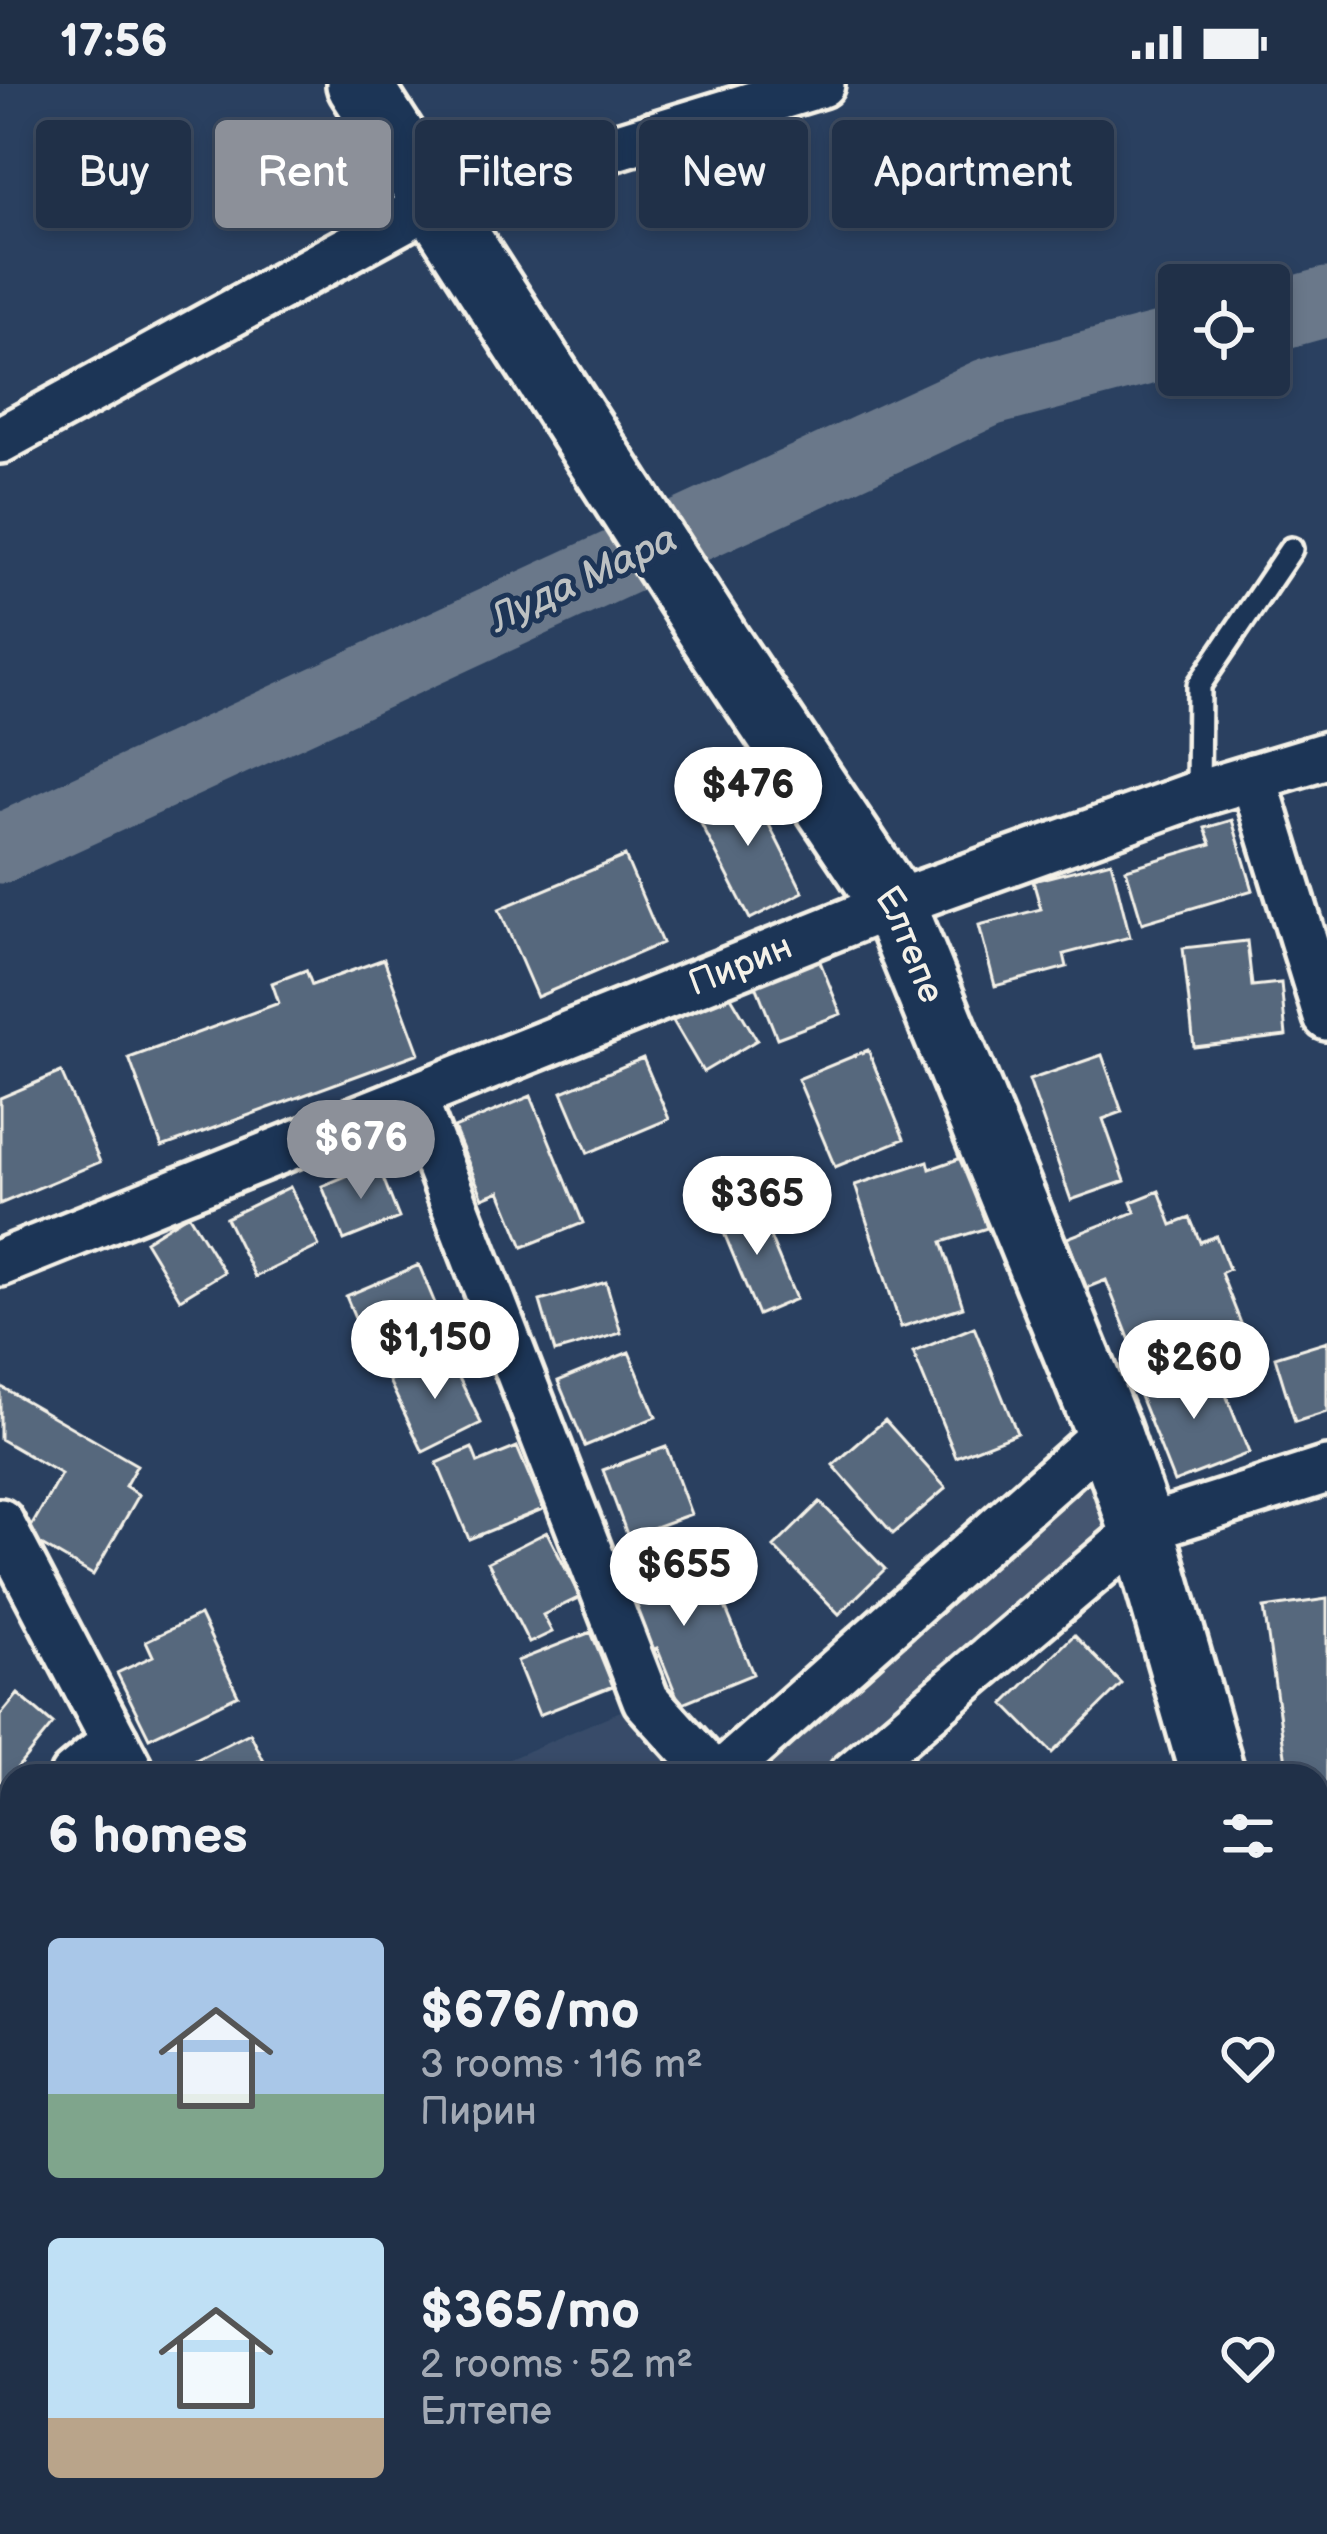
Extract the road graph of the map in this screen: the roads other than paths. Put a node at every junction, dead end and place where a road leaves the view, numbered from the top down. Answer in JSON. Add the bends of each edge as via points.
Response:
{"nodes":[{"id":1,"x":358,"y":84,"type":"edge"},
{"id":2,"x":821,"y":84,"type":"edge"},
{"id":3,"x":615,"y":147,"type":"edge"},
{"id":4,"x":415,"y":171,"type":"edge"},
{"id":5,"x":415,"y":213,"type":"edge"},
{"id":6,"x":452,"y":228,"type":"edge"},
{"id":7,"x":0,"y":440,"type":"edge"},
{"id":8,"x":1291,"y":549,"type":"dead end"},
{"id":9,"x":1327,"y":755,"type":"edge"},
{"id":10,"x":1253,"y":777,"type":"junction"},
{"id":11,"x":1198,"y":794,"type":"junction"},
{"id":12,"x":893,"y":904,"type":"junction"},
{"id":13,"x":1327,"y":1016,"type":"edge"},
{"id":14,"x":413,"y":1097,"type":"junction"},
{"id":15,"x":0,"y":1263,"type":"edge"},
{"id":16,"x":1108,"y":1431,"type":"junction"},
{"id":17,"x":1327,"y":1469,"type":"edge"},
{"id":18,"x":0,"y":1522,"type":"edge"},
{"id":19,"x":1142,"y":1529,"type":"junction"},
{"id":20,"x":124,"y":1759,"type":"edge"},
{"id":21,"x":706,"y":1764,"type":"edge"},
{"id":22,"x":731,"y":1764,"type":"edge"},
{"id":23,"x":865,"y":1764,"type":"edge"},
{"id":24,"x":1210,"y":1764,"type":"edge"}],
"edges":[{"from":1,"to":4,"type":"main road","name":"Елтепе"},
{"from":2,"to":3,"type":"street"},
{"from":5,"to":7,"type":"street"},
{"from":6,"to":12,"type":"main road","name":"Елтепе"},
{"from":8,"to":11,"type":"lane","via":[[1199,685]]},
{"from":9,"to":10,"type":"street","name":"Пирин"},
{"from":10,"to":11,"type":"street","name":"Пирин"},
{"from":10,"to":13,"type":"street"},
{"from":11,"to":12,"type":"street","name":"Пирин"},
{"from":12,"to":14,"type":"street","name":"Пирин"},
{"from":12,"to":16,"type":"main road","name":"Елтепе"},
{"from":14,"to":15,"type":"street","name":"Пирин"},
{"from":14,"to":21,"type":"street","via":[[646,1700]]},
{"from":16,"to":19,"type":"main road","name":"Елтепе"},
{"from":16,"to":22,"type":"street"},
{"from":17,"to":19,"type":"street"},
{"from":18,"to":20,"type":"street"},
{"from":19,"to":23,"type":"street"},
{"from":19,"to":24,"type":"main road","name":"Елтепе"}]}
